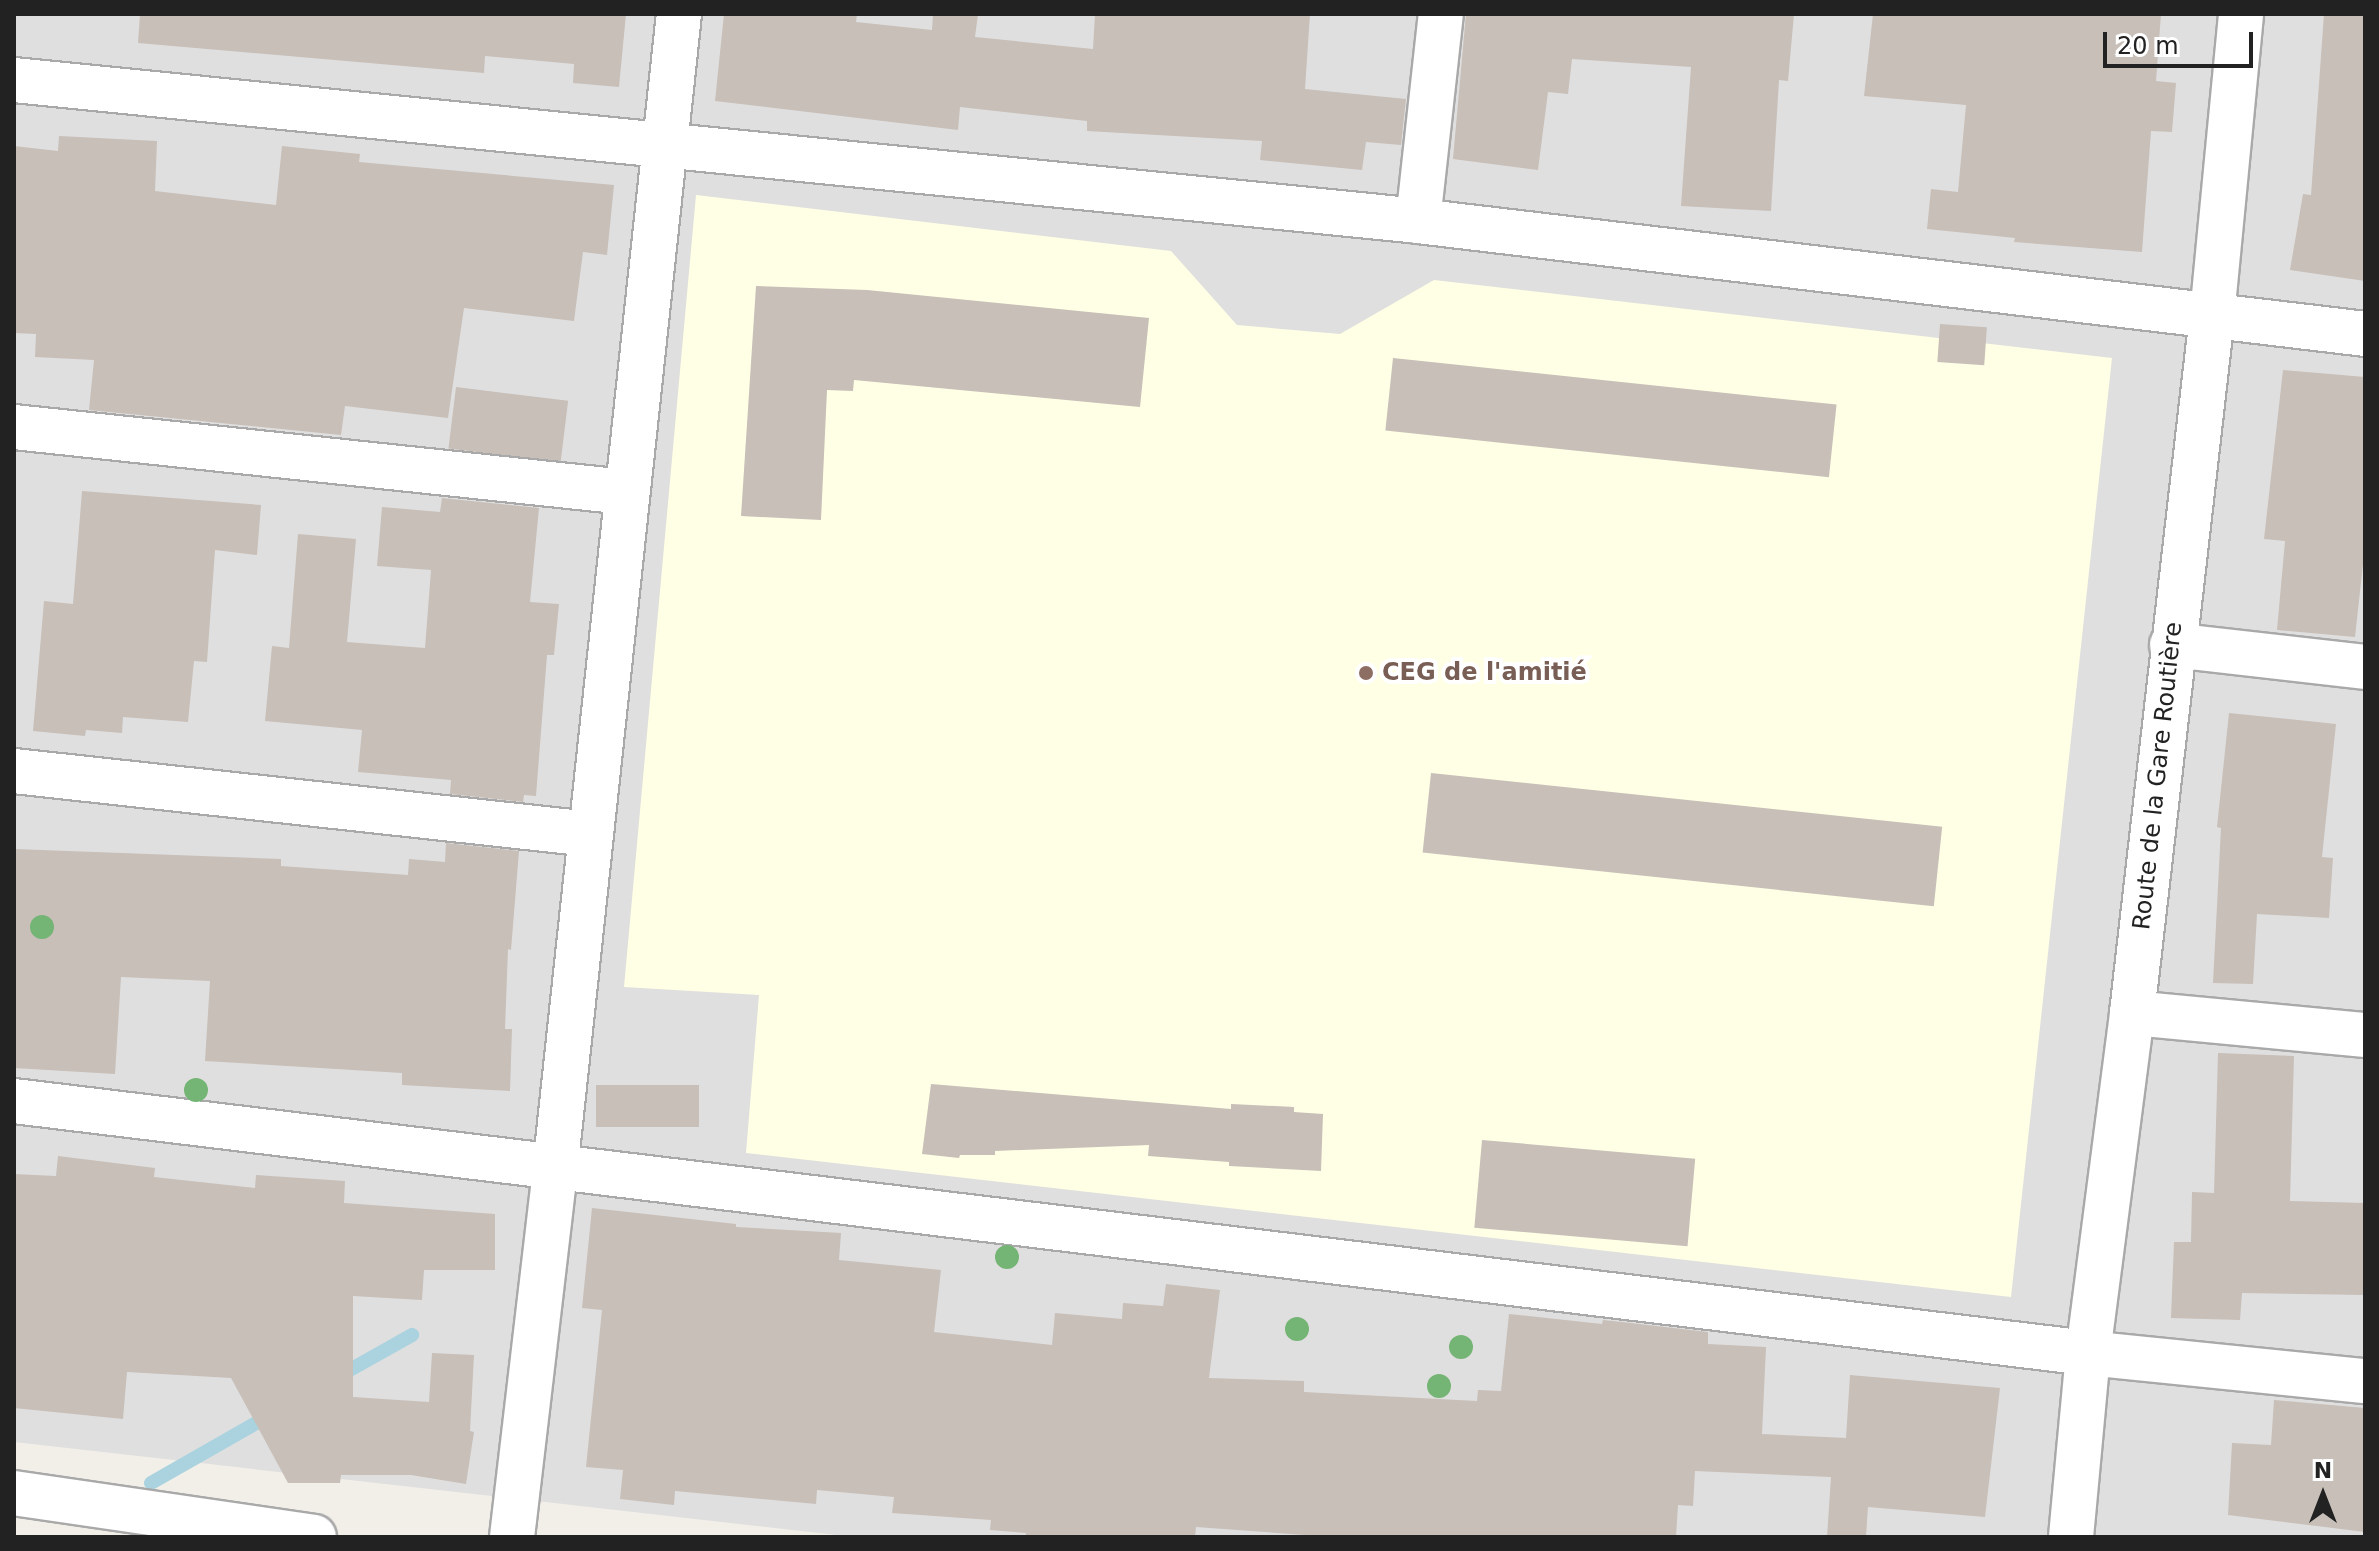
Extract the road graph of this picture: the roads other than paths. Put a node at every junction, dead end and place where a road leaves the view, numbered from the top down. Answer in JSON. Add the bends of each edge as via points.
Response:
{"nodes":[{"id":1,"x":679,"y":14,"type":"edge"},
{"id":2,"x":1441,"y":14,"type":"edge"},
{"id":3,"x":2241,"y":14,"type":"edge"},
{"id":4,"x":14,"y":80,"type":"edge"},
{"id":5,"x":663,"y":146,"type":"junction"},
{"id":6,"x":1418,"y":221,"type":"junction"},
{"id":7,"x":2212,"y":316,"type":"junction"},
{"id":8,"x":2365,"y":334,"type":"edge"},
{"id":9,"x":14,"y":427,"type":"edge"},
{"id":10,"x":625,"y":492,"type":"junction"},
{"id":11,"x":2172,"y":645,"type":"junction"},
{"id":12,"x":2365,"y":667,"type":"edge"},
{"id":13,"x":14,"y":771,"type":"edge"},
{"id":14,"x":590,"y":834,"type":"junction"},
{"id":15,"x":2132,"y":1013,"type":"junction"},
{"id":16,"x":2365,"y":1035,"type":"edge"},
{"id":17,"x":14,"y":1101,"type":"edge"},
{"id":18,"x":555,"y":1170,"type":"junction"},
{"id":19,"x":2088,"y":1353,"type":"junction"},
{"id":20,"x":2365,"y":1381,"type":"edge"},
{"id":21,"x":14,"y":1493,"type":"edge"},
{"id":22,"x":133,"y":1511,"type":"junction"},
{"id":23,"x":97,"y":1537,"type":"edge"},
{"id":24,"x":314,"y":1537,"type":"edge"},
{"id":25,"x":512,"y":1537,"type":"edge"},
{"id":26,"x":2071,"y":1537,"type":"edge"}],
"edges":[{"from":1,"to":5,"type":"street"},
{"from":2,"to":6,"type":"street"},
{"from":3,"to":7,"type":"street","name":"Route de la Gare Routière"},
{"from":4,"to":5,"type":"street"},
{"from":5,"to":6,"type":"street"},
{"from":5,"to":10,"type":"street"},
{"from":6,"to":7,"type":"street"},
{"from":7,"to":8,"type":"street"},
{"from":7,"to":11,"type":"street","name":"Route de la Gare Routière"},
{"from":9,"to":10,"type":"street"},
{"from":10,"to":14,"type":"street"},
{"from":11,"to":12,"type":"street"},
{"from":11,"to":15,"type":"street","name":"Route de la Gare Routière"},
{"from":13,"to":14,"type":"street"},
{"from":14,"to":18,"type":"street"},
{"from":15,"to":16,"type":"street"},
{"from":15,"to":19,"type":"street","name":"Route de la Gare Routière"},
{"from":17,"to":18,"type":"street"},
{"from":18,"to":19,"type":"street"},
{"from":18,"to":25,"type":"street"},
{"from":19,"to":20,"type":"street"},
{"from":19,"to":26,"type":"street","name":"Route de la Gare Routière"},
{"from":21,"to":22,"type":"street"},
{"from":22,"to":23,"type":"street"},
{"from":22,"to":24,"type":"street"}]}
